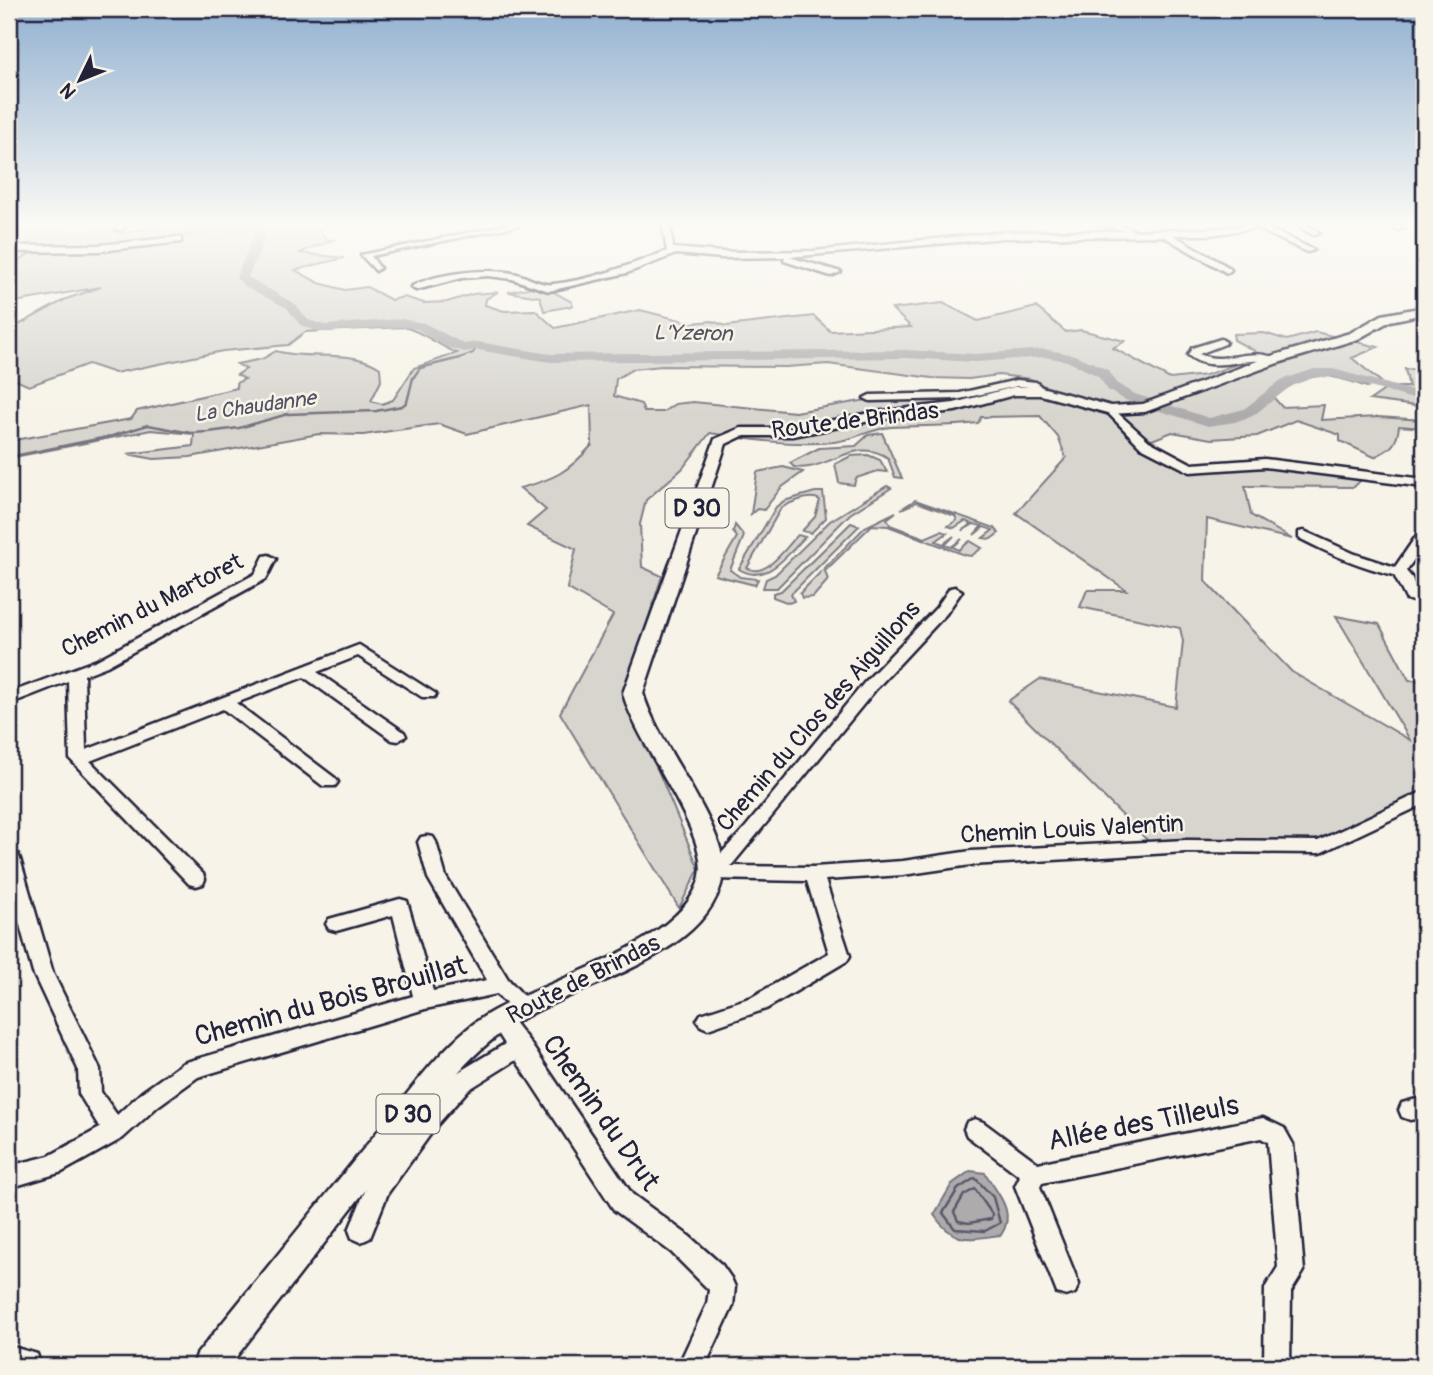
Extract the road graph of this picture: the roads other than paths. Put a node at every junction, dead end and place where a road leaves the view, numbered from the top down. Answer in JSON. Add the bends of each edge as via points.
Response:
{"nodes":[{"id":1,"x":1424,"y":311,"type":"edge"},
{"id":2,"x":1221,"y":342,"type":"dead end"},
{"id":3,"x":1273,"y":360,"type":"junction"},
{"id":4,"x":1041,"y":391,"type":"junction"},
{"id":5,"x":870,"y":398,"type":"dead end"},
{"id":6,"x":1111,"y":410,"type":"junction"},
{"id":7,"x":1424,"y":483,"type":"edge"},
{"id":8,"x":1424,"y":535,"type":"edge"},
{"id":9,"x":1304,"y":536,"type":"dead end"},
{"id":10,"x":269,"y":559,"type":"dead end"},
{"id":11,"x":1399,"y":572,"type":"junction"},
{"id":12,"x":955,"y":591,"type":"dead end"},
{"id":13,"x":1424,"y":601,"type":"edge"},
{"id":14,"x":303,"y":671,"type":"junction"},
{"id":15,"x":76,"y":672,"type":"junction"},
{"id":16,"x":428,"y":694,"type":"dead end"},
{"id":17,"x":9,"y":699,"type":"edge"},
{"id":18,"x":224,"y":702,"type":"junction"},
{"id":19,"x":398,"y":736,"type":"dead end"},
{"id":20,"x":78,"y":758,"type":"junction"},
{"id":21,"x":329,"y":782,"type":"dead end"},
{"id":22,"x":1424,"y":797,"type":"edge"},
{"id":23,"x":426,"y":842,"type":"dead end"},
{"id":24,"x":11,"y":859,"type":"dead end"},
{"id":25,"x":712,"y":869,"type":"junction"},
{"id":26,"x":814,"y":874,"type":"junction"},
{"id":27,"x":196,"y":879,"type":"dead end"},
{"id":28,"x":336,"y":924,"type":"dead end"},
{"id":29,"x":500,"y":985,"type":"junction"},
{"id":30,"x":425,"y":1001,"type":"junction"},
{"id":31,"x":512,"y":1013,"type":"junction"},
{"id":32,"x":708,"y":1020,"type":"dead end"},
{"id":33,"x":520,"y":1046,"type":"junction"},
{"id":34,"x":975,"y":1129,"type":"dead end"},
{"id":35,"x":115,"y":1131,"type":"junction"},
{"id":36,"x":1035,"y":1174,"type":"junction"},
{"id":37,"x":9,"y":1177,"type":"edge"},
{"id":38,"x":361,"y":1230,"type":"dead end"},
{"id":39,"x":1066,"y":1284,"type":"dead end"},
{"id":40,"x":9,"y":1362,"type":"edge"},
{"id":41,"x":25,"y":1366,"type":"edge"},
{"id":42,"x":209,"y":1366,"type":"edge"},
{"id":43,"x":691,"y":1366,"type":"edge"},
{"id":44,"x":1277,"y":1366,"type":"edge"}],
"edges":[{"from":1,"to":3,"type":"main road","number":"D 30","via":[[1385,318],[1354,336]]},
{"from":2,"to":3,"type":"street","via":[[1196,349],[1193,355],[1219,362],[1256,356]]},
{"from":3,"to":6,"type":"main road","number":"D 30","via":[[1136,410]]},
{"from":4,"to":5,"type":"street","name":"Route de Brindas","via":[[1032,384],[1017,383],[960,396]]},
{"from":4,"to":6,"type":"main road","name":"Route de Brindas","number":"D 30"},
{"from":4,"to":25,"type":"main road","name":"Route de Brindas","number":"D 30","via":[[1014,391],[955,407],[875,416],[809,430],[741,432],[720,442],[633,693],[640,718],[693,812]]},
{"from":6,"to":7,"type":"street","via":[[1145,444],[1190,468],[1265,463]]},
{"from":8,"to":11,"type":"street"},
{"from":9,"to":11,"type":"street","via":[[1339,554]]},
{"from":10,"to":15,"type":"street","name":"Chemin du Martoret","via":[[261,576],[102,663]]},
{"from":11,"to":13,"type":"street","via":[[1411,596]]},
{"from":12,"to":25,"type":"street","name":"Chemin du Clos des Aiguillons","via":[[750,833]]},
{"from":14,"to":16,"type":"street","via":[[359,650]]},
{"from":14,"to":18,"type":"street"},
{"from":14,"to":19,"type":"street"},
{"from":15,"to":17,"type":"street","name":"Chemin du Martoret"},
{"from":15,"to":20,"type":"street"},
{"from":18,"to":20,"type":"street"},
{"from":18,"to":21,"type":"street"},
{"from":20,"to":27,"type":"street"},
{"from":22,"to":26,"type":"street","name":"Chemin Louis Valentin","via":[[1320,847],[1173,847],[971,858]]},
{"from":23,"to":29,"type":"street","via":[[437,878]]},
{"from":24,"to":35,"type":"street","via":[[43,973],[89,1069],[90,1094]]},
{"from":25,"to":26,"type":"street","name":"Chemin Louis Valentin"},
{"from":25,"to":31,"type":"main road","name":"Route de Brindas","number":"D 30","via":[[705,895],[670,935]]},
{"from":26,"to":32,"type":"street","via":[[840,956],[759,1003]]},
{"from":28,"to":30,"type":"street","via":[[400,906]]},
{"from":29,"to":30,"type":"street","name":"Chemin du Bois Brouillat"},
{"from":29,"to":31,"type":"street","name":"Chemin du Bois Brouillat"},
{"from":30,"to":35,"type":"street","name":"Chemin du Bois Brouillat","via":[[191,1070]]},
{"from":31,"to":33,"type":"street","name":"Chemin du Drut"},
{"from":31,"to":42,"type":"main road","name":"Route de Brindas","number":"D 30","via":[[446,1066]]},
{"from":33,"to":38,"type":"street","via":[[460,1083],[429,1118],[378,1187]]},
{"from":33,"to":43,"type":"street","name":"Chemin du Drut","via":[[623,1202],[680,1244],[723,1287],[720,1307]]},
{"from":34,"to":36,"type":"street","name":"Allée des Tilleuls"},
{"from":35,"to":37,"type":"street","name":"Chemin du Bois Brouillat","via":[[54,1165]]},
{"from":36,"to":39,"type":"street","name":"Allée des Tilleuls","via":[[1027,1186]]},
{"from":36,"to":44,"type":"street","name":"Allée des Tilleuls","via":[[1263,1128],[1276,1135],[1282,1143],[1291,1271],[1278,1287]]},
{"from":40,"to":41,"type":"main road"}]}
